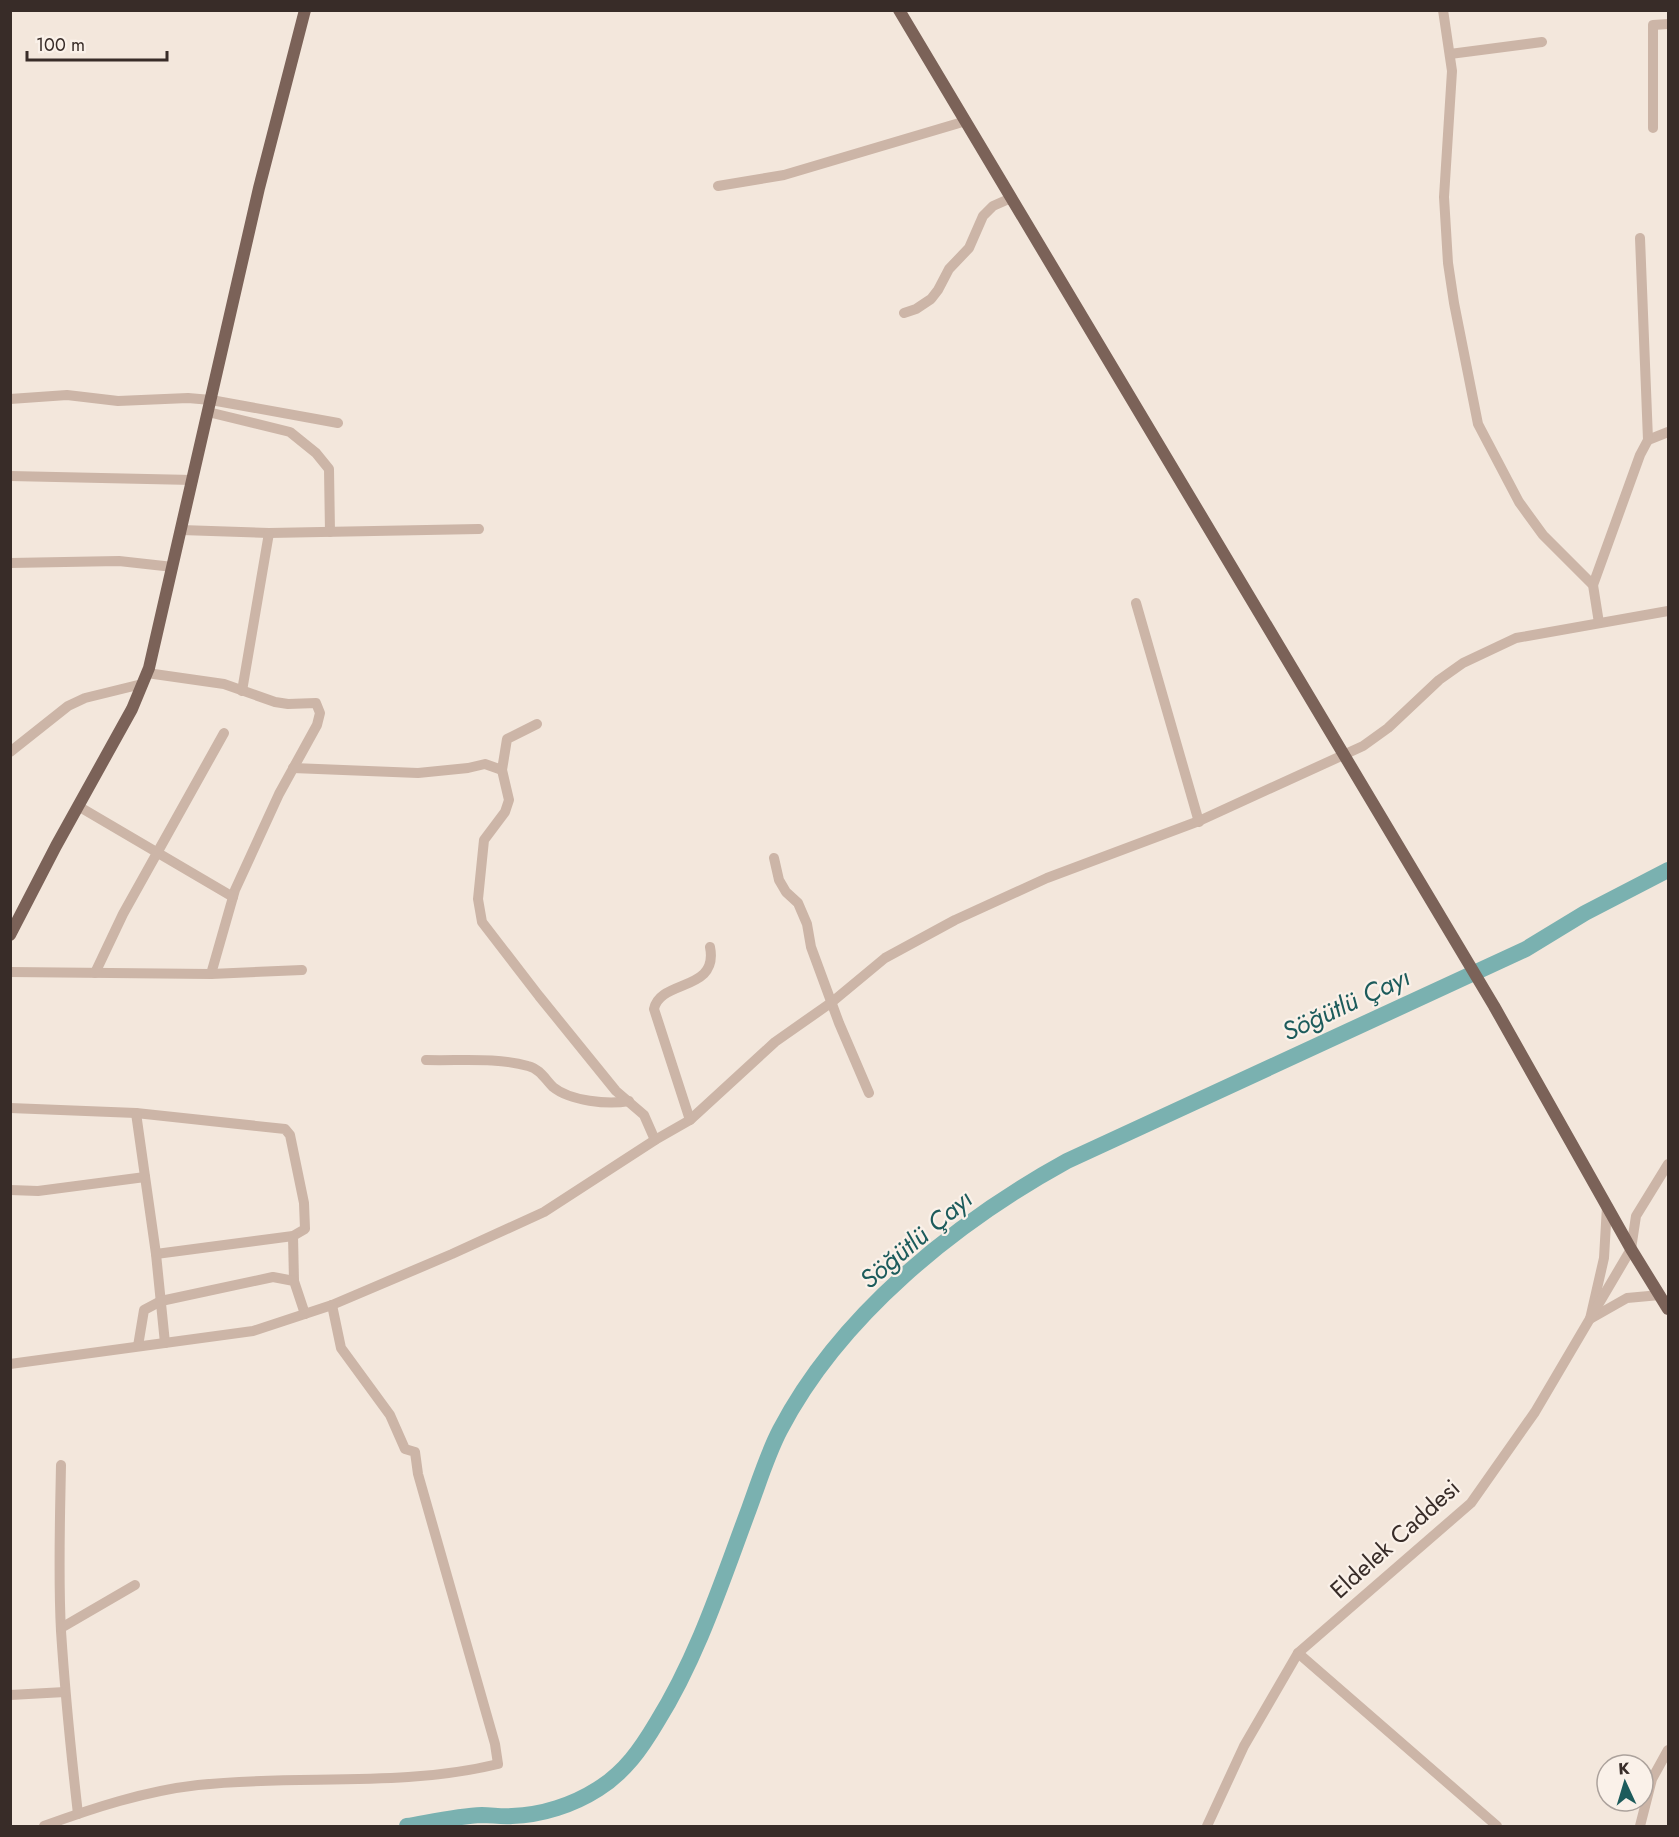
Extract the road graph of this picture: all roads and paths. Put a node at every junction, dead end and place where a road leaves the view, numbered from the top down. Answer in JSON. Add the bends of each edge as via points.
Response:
{"nodes":[{"id":1,"x":305,"y":10,"type":"edge"},
{"id":2,"x":899,"y":10,"type":"edge"},
{"id":3,"x":1443,"y":10,"type":"edge"},
{"id":4,"x":1668,"y":24,"type":"edge"},
{"id":5,"x":1542,"y":42,"type":"dead end"},
{"id":6,"x":1450,"y":54,"type":"junction"},
{"id":7,"x":966,"y":121,"type":"junction"},
{"id":8,"x":1653,"y":128,"type":"dead end"},
{"id":9,"x":718,"y":186,"type":"dead end"},
{"id":10,"x":1011,"y":198,"type":"junction"},
{"id":11,"x":1640,"y":238,"type":"dead end"},
{"id":12,"x":904,"y":313,"type":"dead end"},
{"id":13,"x":10,"y":399,"type":"edge"},
{"id":14,"x":209,"y":406,"type":"junction"},
{"id":15,"x":338,"y":423,"type":"dead end"},
{"id":16,"x":1668,"y":432,"type":"edge"},
{"id":17,"x":1648,"y":440,"type":"junction"},
{"id":18,"x":10,"y":476,"type":"edge"},
{"id":19,"x":193,"y":480,"type":"junction"},
{"id":20,"x":181,"y":530,"type":"junction"},
{"id":21,"x":479,"y":530,"type":"dead end"},
{"id":22,"x":330,"y":532,"type":"junction"},
{"id":23,"x":269,"y":533,"type":"junction"},
{"id":24,"x":10,"y":563,"type":"edge"},
{"id":25,"x":173,"y":567,"type":"junction"},
{"id":26,"x":1593,"y":585,"type":"junction"},
{"id":27,"x":1136,"y":603,"type":"dead end"},
{"id":28,"x":1668,"y":610,"type":"edge"},
{"id":29,"x":1599,"y":623,"type":"junction"},
{"id":30,"x":144,"y":679,"type":"junction"},
{"id":31,"x":242,"y":690,"type":"junction"},
{"id":32,"x":537,"y":724,"type":"dead end"},
{"id":33,"x":224,"y":733,"type":"dead end"},
{"id":34,"x":10,"y":752,"type":"edge"},
{"id":35,"x":1343,"y":755,"type":"junction"},
{"id":36,"x":293,"y":768,"type":"junction"},
{"id":37,"x":502,"y":770,"type":"junction"},
{"id":38,"x":78,"y":806,"type":"junction"},
{"id":39,"x":1198,"y":822,"type":"junction"},
{"id":40,"x":158,"y":853,"type":"junction"},
{"id":41,"x":774,"y":858,"type":"dead end"},
{"id":42,"x":233,"y":897,"type":"junction"},
{"id":43,"x":10,"y":934,"type":"edge"},
{"id":44,"x":710,"y":947,"type":"dead end"},
{"id":45,"x":302,"y":970,"type":"dead end"},
{"id":46,"x":10,"y":972,"type":"edge"},
{"id":47,"x":95,"y":973,"type":"junction"},
{"id":48,"x":212,"y":974,"type":"junction"},
{"id":49,"x":832,"y":1002,"type":"junction"},
{"id":50,"x":426,"y":1060,"type":"dead end"},
{"id":51,"x":869,"y":1094,"type":"dead end"},
{"id":52,"x":629,"y":1101,"type":"junction"},
{"id":53,"x":10,"y":1108,"type":"edge"},
{"id":54,"x":136,"y":1113,"type":"junction"},
{"id":55,"x":690,"y":1120,"type":"junction"},
{"id":56,"x":655,"y":1140,"type":"junction"},
{"id":57,"x":1668,"y":1164,"type":"edge"},
{"id":58,"x":145,"y":1177,"type":"junction"},
{"id":59,"x":10,"y":1190,"type":"edge"},
{"id":60,"x":1607,"y":1206,"type":"junction"},
{"id":61,"x":293,"y":1236,"type":"junction"},
{"id":62,"x":1631,"y":1249,"type":"junction"},
{"id":63,"x":156,"y":1254,"type":"junction"},
{"id":64,"x":294,"y":1281,"type":"junction"},
{"id":65,"x":1660,"y":1295,"type":"junction"},
{"id":66,"x":161,"y":1301,"type":"junction"},
{"id":67,"x":332,"y":1305,"type":"junction"},
{"id":68,"x":1668,"y":1309,"type":"edge"},
{"id":69,"x":305,"y":1314,"type":"junction"},
{"id":70,"x":1590,"y":1319,"type":"junction"},
{"id":71,"x":165,"y":1343,"type":"junction"},
{"id":72,"x":138,"y":1346,"type":"junction"},
{"id":73,"x":10,"y":1364,"type":"edge"},
{"id":74,"x":61,"y":1465,"type":"dead end"},
{"id":75,"x":135,"y":1585,"type":"dead end"},
{"id":76,"x":61,"y":1628,"type":"junction"},
{"id":77,"x":1298,"y":1653,"type":"junction"},
{"id":78,"x":65,"y":1692,"type":"junction"},
{"id":79,"x":10,"y":1695,"type":"edge"},
{"id":80,"x":1668,"y":1750,"type":"edge"},
{"id":81,"x":78,"y":1814,"type":"junction"},
{"id":82,"x":44,"y":1827,"type":"edge"},
{"id":83,"x":1207,"y":1827,"type":"edge"},
{"id":84,"x":1497,"y":1827,"type":"edge"},
{"id":85,"x":1640,"y":1827,"type":"edge"}],
"edges":[{"from":1,"to":14,"type":"main road"},
{"from":2,"to":7,"type":"main road"},
{"from":3,"to":6,"type":"street"},
{"from":4,"to":8,"type":"street","via":[[1653,25]]},
{"from":5,"to":6,"type":"street"},
{"from":6,"to":26,"type":"street","via":[[1444,197],[1448,263],[1478,424],[1519,502],[1544,535]]},
{"from":7,"to":9,"type":"street","via":[[784,175]]},
{"from":7,"to":10,"type":"main road"},
{"from":10,"to":12,"type":"street","via":[[993,206],[983,216],[969,248],[949,269],[931,299]]},
{"from":10,"to":35,"type":"main road"},
{"from":11,"to":17,"type":"street"},
{"from":13,"to":14,"type":"street","via":[[67,395],[118,401],[188,398]]},
{"from":14,"to":15,"type":"street"},
{"from":14,"to":19,"type":"main road"},
{"from":14,"to":22,"type":"street","via":[[290,432],[316,453],[329,469]]},
{"from":16,"to":17,"type":"street"},
{"from":17,"to":26,"type":"street"},
{"from":18,"to":19,"type":"street"},
{"from":19,"to":20,"type":"main road"},
{"from":20,"to":23,"type":"street"},
{"from":20,"to":25,"type":"main road"},
{"from":21,"to":22,"type":"street"},
{"from":22,"to":23,"type":"street"},
{"from":23,"to":31,"type":"street"},
{"from":24,"to":25,"type":"street","via":[[119,561]]},
{"from":25,"to":30,"type":"main road"},
{"from":26,"to":29,"type":"street"},
{"from":27,"to":39,"type":"street"},
{"from":28,"to":29,"type":"street"},
{"from":29,"to":35,"type":"street","via":[[1516,638],[1463,663],[1388,728]]},
{"from":30,"to":31,"type":"street","via":[[207,681]]},
{"from":30,"to":34,"type":"street","via":[[68,706]]},
{"from":30,"to":38,"type":"main road"},
{"from":31,"to":36,"type":"street","via":[[275,702],[316,703],[320,713],[317,725]]},
{"from":32,"to":37,"type":"street","via":[[507,739]]},
{"from":33,"to":40,"type":"street"},
{"from":35,"to":39,"type":"street"},
{"from":35,"to":60,"type":"main road","via":[[1494,1005]]},
{"from":36,"to":37,"type":"street","via":[[418,773],[485,764]]},
{"from":36,"to":42,"type":"street"},
{"from":37,"to":52,"type":"street","via":[[509,800],[484,840],[478,899],[482,922],[609,1082]]},
{"from":38,"to":40,"type":"street"},
{"from":38,"to":43,"type":"main road"},
{"from":39,"to":49,"type":"street","via":[[1047,878],[954,920],[885,958]]},
{"from":40,"to":42,"type":"street"},
{"from":40,"to":47,"type":"street"},
{"from":41,"to":49,"type":"street","via":[[779,880],[798,903],[807,924],[811,947]]},
{"from":42,"to":48,"type":"street"},
{"from":44,"to":55,"type":"street","via":[[706,971],[660,997],[654,1009]]},
{"from":45,"to":48,"type":"street"},
{"from":46,"to":47,"type":"street"},
{"from":47,"to":48,"type":"street"},
{"from":49,"to":51,"type":"street"},
{"from":49,"to":55,"type":"street","via":[[775,1042]]},
{"from":50,"to":52,"type":"street","via":[[507,1062],[540,1072],[564,1094],[616,1103]]},
{"from":52,"to":56,"type":"street","via":[[644,1115]]},
{"from":53,"to":54,"type":"street"},
{"from":54,"to":58,"type":"street"},
{"from":54,"to":61,"type":"street","via":[[285,1128],[290,1135],[306,1229]]},
{"from":55,"to":56,"type":"street"},
{"from":56,"to":67,"type":"street","via":[[544,1212]]},
{"from":57,"to":62,"type":"street","via":[[1636,1216]]},
{"from":58,"to":59,"type":"street","via":[[38,1191]]},
{"from":58,"to":63,"type":"street"},
{"from":60,"to":62,"type":"main road"},
{"from":60,"to":70,"type":"street","via":[[1604,1258]]},
{"from":61,"to":63,"type":"street"},
{"from":61,"to":64,"type":"street"},
{"from":62,"to":65,"type":"main road"},
{"from":62,"to":70,"type":"street","name":"Eldelek Caddesi"},
{"from":63,"to":66,"type":"street"},
{"from":64,"to":66,"type":"street","via":[[273,1277]]},
{"from":64,"to":69,"type":"street"},
{"from":65,"to":68,"type":"main road"},
{"from":65,"to":70,"type":"street","via":[[1627,1298]]},
{"from":66,"to":71,"type":"street"},
{"from":66,"to":72,"type":"street","via":[[144,1310]]},
{"from":67,"to":69,"type":"street"},
{"from":67,"to":81,"type":"street","via":[[341,1348],[390,1415],[405,1449],[415,1452],[498,1764],[434,1776],[198,1785]]},
{"from":69,"to":71,"type":"street","via":[[253,1331]]},
{"from":70,"to":77,"type":"street","name":"Eldelek Caddesi","via":[[1535,1413],[1471,1503]]},
{"from":71,"to":72,"type":"street"},
{"from":72,"to":73,"type":"street"},
{"from":74,"to":76,"type":"street"},
{"from":75,"to":76,"type":"street"},
{"from":76,"to":78,"type":"street"},
{"from":77,"to":83,"type":"street","name":"Eldelek Caddesi","via":[[1244,1746]]},
{"from":77,"to":84,"type":"street"},
{"from":78,"to":79,"type":"street"},
{"from":78,"to":81,"type":"street"},
{"from":80,"to":85,"type":"street","via":[[1652,1779]]},
{"from":81,"to":82,"type":"street"}]}
